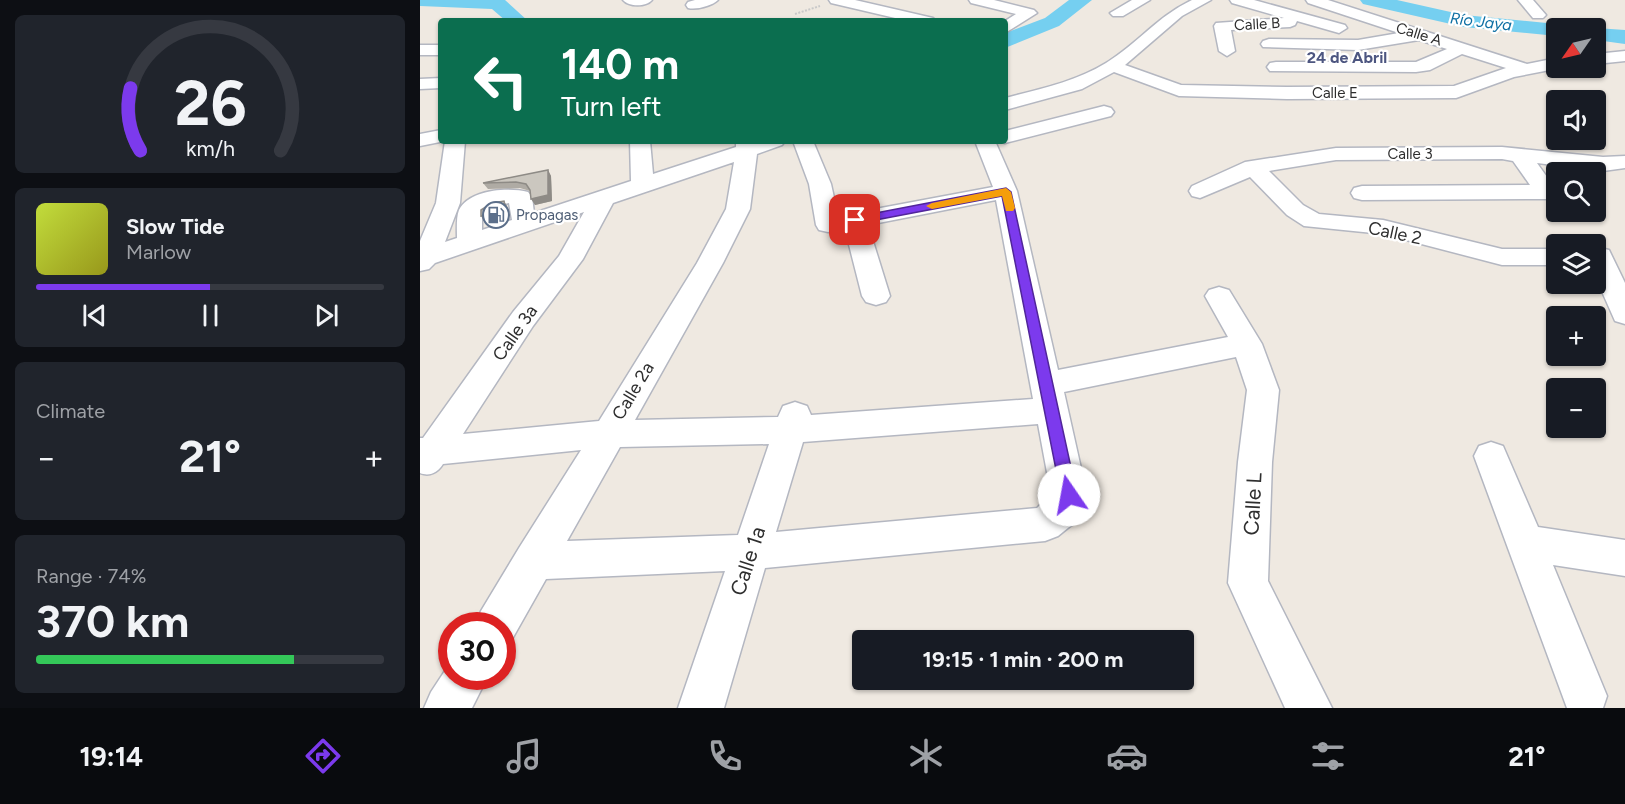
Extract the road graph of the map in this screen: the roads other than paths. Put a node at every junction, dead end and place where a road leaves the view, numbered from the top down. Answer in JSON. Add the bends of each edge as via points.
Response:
{"nodes":[{"id":1,"x":630,"y":0,"type":"edge"},
{"id":2,"x":645,"y":0,"type":"edge"},
{"id":3,"x":711,"y":0,"type":"edge"},
{"id":4,"x":836,"y":0,"type":"edge"},
{"id":5,"x":976,"y":0,"type":"edge"},
{"id":6,"x":1143,"y":0,"type":"edge"},
{"id":7,"x":1204,"y":0,"type":"edge"},
{"id":8,"x":1238,"y":0,"type":"edge"},
{"id":9,"x":1275,"y":0,"type":"edge"},
{"id":10,"x":1313,"y":0,"type":"edge"},
{"id":11,"x":1525,"y":0,"type":"edge"},
{"id":12,"x":693,"y":4,"type":"dead end"},
{"id":13,"x":1257,"y":5,"type":"junction"},
{"id":14,"x":1349,"y":12,"type":"junction"},
{"id":15,"x":1118,"y":13,"type":"dead end"},
{"id":16,"x":1538,"y":15,"type":"dead end"},
{"id":17,"x":915,"y":18,"type":"edge"},
{"id":18,"x":1318,"y":21,"type":"junction"},
{"id":19,"x":1253,"y":24,"type":"junction"},
{"id":20,"x":1008,"y":26,"type":"edge"},
{"id":21,"x":1419,"y":34,"type":"junction"},
{"id":22,"x":1381,"y":43,"type":"junction"},
{"id":23,"x":1466,"y":43,"type":"junction"},
{"id":24,"x":1269,"y":44,"type":"junction"},
{"id":25,"x":420,"y":50,"type":"edge"},
{"id":26,"x":438,"y":50,"type":"edge"},
{"id":27,"x":1227,"y":51,"type":"dead end"},
{"id":28,"x":1625,"y":56,"type":"edge"},
{"id":29,"x":1606,"y":58,"type":"edge"},
{"id":30,"x":1546,"y":63,"type":"edge"},
{"id":31,"x":1546,"y":65,"type":"edge"},
{"id":32,"x":1113,"y":66,"type":"junction"},
{"id":33,"x":1276,"y":67,"type":"junction"},
{"id":34,"x":1525,"y":69,"type":"junction"},
{"id":35,"x":438,"y":83,"type":"edge"},
{"id":36,"x":420,"y":84,"type":"edge"},
{"id":37,"x":1287,"y":93,"type":"junction"},
{"id":38,"x":1008,"y":103,"type":"edge"},
{"id":39,"x":1104,"y":112,"type":"dead end"},
{"id":40,"x":1008,"y":136,"type":"edge"},
{"id":41,"x":438,"y":137,"type":"edge"},
{"id":42,"x":420,"y":140,"type":"edge"},
{"id":43,"x":455,"y":144,"type":"edge"},
{"id":44,"x":640,"y":144,"type":"edge"},
{"id":45,"x":756,"y":144,"type":"edge"},
{"id":46,"x":804,"y":144,"type":"edge"},
{"id":47,"x":987,"y":144,"type":"edge"},
{"id":48,"x":1336,"y":154,"type":"junction"},
{"id":49,"x":1521,"y":156,"type":"junction"},
{"id":50,"x":1625,"y":162,"type":"edge"},
{"id":51,"x":1253,"y":167,"type":"junction"},
{"id":52,"x":642,"y":184,"type":"junction"},
{"id":53,"x":1006,"y":192,"type":"junction"},
{"id":54,"x":1200,"y":192,"type":"dead end"},
{"id":55,"x":1362,"y":193,"type":"junction"},
{"id":56,"x":605,"y":196,"type":"junction"},
{"id":57,"x":855,"y":220,"type":"junction"},
{"id":58,"x":524,"y":223,"type":"junction"},
{"id":59,"x":1383,"y":227,"type":"junction"},
{"id":60,"x":469,"y":242,"type":"junction"},
{"id":61,"x":1546,"y":256,"type":"edge"},
{"id":62,"x":1607,"y":256,"type":"edge"},
{"id":63,"x":422,"y":260,"type":"edge"},
{"id":64,"x":876,"y":296,"type":"dead end"},
{"id":65,"x":1219,"y":296,"type":"dead end"},
{"id":66,"x":1625,"y":314,"type":"edge"},
{"id":67,"x":1247,"y":344,"type":"junction"},
{"id":68,"x":1049,"y":397,"type":"junction"},
{"id":69,"x":793,"y":422,"type":"junction"},
{"id":70,"x":607,"y":434,"type":"junction"},
{"id":71,"x":1491,"y":456,"type":"dead end"},
{"id":72,"x":425,"y":457,"type":"edge"},
{"id":73,"x":1524,"y":543,"type":"junction"},
{"id":74,"x":751,"y":552,"type":"junction"},
{"id":75,"x":1625,"y":558,"type":"edge"},
{"id":76,"x":533,"y":561,"type":"junction"},
{"id":77,"x":504,"y":612,"type":"edge"},
{"id":78,"x":458,"y":690,"type":"edge"},
{"id":79,"x":1585,"y":696,"type":"dead end"},
{"id":80,"x":447,"y":708,"type":"edge"},
{"id":81,"x":701,"y":708,"type":"edge"},
{"id":82,"x":1309,"y":708,"type":"edge"}],
"edges":[{"from":1,"to":2,"type":"street"},
{"from":3,"to":12,"type":"street"},
{"from":4,"to":17,"type":"street"},
{"from":5,"to":20,"type":"street","via":[[1029,13]]},
{"from":6,"to":15,"type":"street"},
{"from":7,"to":32,"type":"street","via":[[1157,27]]},
{"from":8,"to":13,"type":"street"},
{"from":9,"to":13,"type":"street"},
{"from":10,"to":14,"type":"street","name":"Calle A"},
{"from":11,"to":16,"type":"street"},
{"from":13,"to":18,"type":"street"},
{"from":14,"to":18,"type":"street","name":"Calle B"},
{"from":14,"to":21,"type":"street","name":"Calle A"},
{"from":18,"to":19,"type":"street","name":"Calle B"},
{"from":18,"to":22,"type":"street"},
{"from":19,"to":24,"type":"street"},
{"from":19,"to":27,"type":"street","name":"Calle B","via":[[1222,26]]},
{"from":21,"to":22,"type":"street"},
{"from":21,"to":23,"type":"street","name":"Calle A"},
{"from":22,"to":24,"type":"street"},
{"from":23,"to":30,"type":"street"},
{"from":23,"to":33,"type":"street","via":[[1424,66]]},
{"from":23,"to":34,"type":"street","name":"Calle A"},
{"from":24,"to":33,"type":"street"},
{"from":25,"to":26,"type":"street"},
{"from":28,"to":29,"type":"street"},
{"from":31,"to":34,"type":"street","name":"Calle E"},
{"from":32,"to":37,"type":"street","name":"Calle E","via":[[1179,90]]},
{"from":32,"to":38,"type":"street","via":[[1076,85]]},
{"from":33,"to":37,"type":"street"},
{"from":34,"to":37,"type":"street","name":"Calle E","via":[[1456,92]]},
{"from":35,"to":36,"type":"street"},
{"from":39,"to":40,"type":"street"},
{"from":41,"to":42,"type":"street"},
{"from":43,"to":63,"type":"street","via":[[448,203]]},
{"from":44,"to":52,"type":"street"},
{"from":45,"to":52,"type":"street"},
{"from":45,"to":70,"type":"street","name":"Calle 2a","via":[[738,209]]},
{"from":46,"to":57,"type":"street","via":[[820,184],[826,223]]},
{"from":47,"to":53,"type":"street"},
{"from":48,"to":49,"type":"street","name":"Calle 3"},
{"from":48,"to":51,"type":"street","name":"Calle 3"},
{"from":48,"to":55,"type":"street"},
{"from":49,"to":50,"type":"street","name":"Calle 3","via":[[1603,164]]},
{"from":49,"to":55,"type":"street","via":[[1546,192]]},
{"from":51,"to":54,"type":"street","name":"Calle 3"},
{"from":51,"to":59,"type":"street","name":"Calle 2","via":[[1295,210],[1313,220]]},
{"from":52,"to":56,"type":"street"},
{"from":53,"to":57,"type":"street"},
{"from":53,"to":68,"type":"street"},
{"from":55,"to":59,"type":"street"},
{"from":56,"to":58,"type":"street"},
{"from":56,"to":72,"type":"street","name":"Calle 3a","via":[[570,259]]},
{"from":57,"to":64,"type":"street"},
{"from":58,"to":60,"type":"street"},
{"from":58,"to":60,"type":"street","via":[[520,197],[504,195],[483,200],[470,212]]},
{"from":59,"to":61,"type":"street","name":"Calle 2","via":[[1502,257]]},
{"from":60,"to":63,"type":"street"},
{"from":62,"to":66,"type":"street"},
{"from":65,"to":67,"type":"street","name":"Calle L"},
{"from":67,"to":68,"type":"street"},
{"from":67,"to":82,"type":"street","name":"Calle L","via":[[1263,390],[1248,583]]},
{"from":68,"to":69,"type":"street"},
{"from":68,"to":74,"type":"street","via":[[1069,495],[1061,511],[1045,524]]},
{"from":69,"to":70,"type":"street"},
{"from":69,"to":74,"type":"street","name":"Calle 1a"},
{"from":70,"to":72,"type":"street"},
{"from":70,"to":76,"type":"street","name":"Calle 2a"},
{"from":71,"to":73,"type":"street"},
{"from":73,"to":75,"type":"street"},
{"from":73,"to":79,"type":"street"},
{"from":74,"to":76,"type":"street"},
{"from":74,"to":81,"type":"street","name":"Calle 1a"},
{"from":76,"to":77,"type":"street","name":"Calle 2a"},
{"from":78,"to":80,"type":"street"}]}
